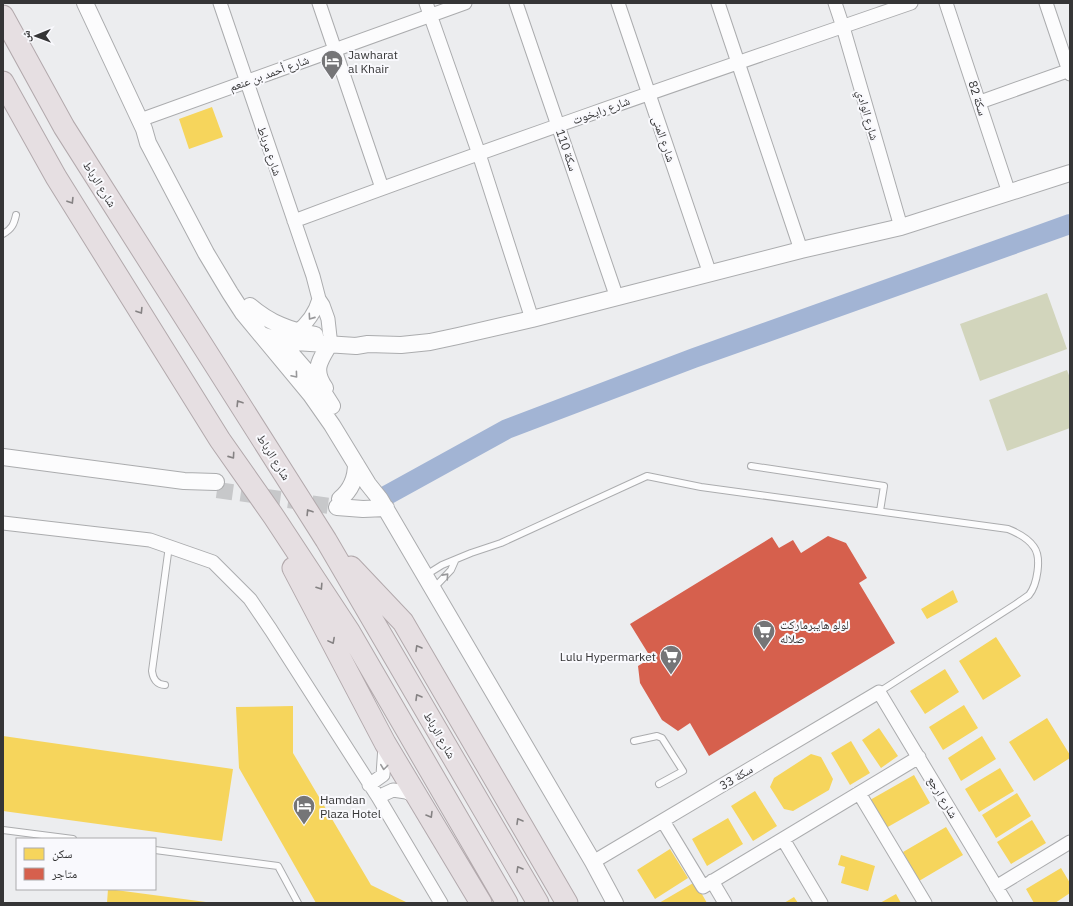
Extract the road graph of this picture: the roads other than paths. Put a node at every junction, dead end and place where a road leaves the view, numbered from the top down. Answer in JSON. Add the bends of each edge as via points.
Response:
{"nodes":[{"id":1,"x":85,"y":3,"type":"edge"},
{"id":2,"x":220,"y":3,"type":"edge"},
{"id":3,"x":319,"y":3,"type":"edge"},
{"id":4,"x":426,"y":3,"type":"edge"},
{"id":5,"x":465,"y":3,"type":"edge"},
{"id":6,"x":516,"y":3,"type":"edge"},
{"id":7,"x":618,"y":3,"type":"edge"},
{"id":8,"x":718,"y":3,"type":"edge"},
{"id":9,"x":834,"y":3,"type":"edge"},
{"id":10,"x":911,"y":3,"type":"edge"},
{"id":11,"x":946,"y":3,"type":"edge"},
{"id":12,"x":1046,"y":3,"type":"edge"},
{"id":13,"x":3,"y":16,"type":"edge"},
{"id":14,"x":431,"y":16,"type":"junction"},
{"id":15,"x":843,"y":26,"type":"junction"},
{"id":16,"x":335,"y":49,"type":"junction"},
{"id":17,"x":738,"y":62,"type":"junction"},
{"id":18,"x":1070,"y":72,"type":"edge"},
{"id":19,"x":3,"y":82,"type":"edge"},
{"id":20,"x":246,"y":82,"type":"junction"},
{"id":21,"x":648,"y":93,"type":"junction"},
{"id":22,"x":980,"y":102,"type":"junction"},
{"id":23,"x":3,"y":104,"type":"edge"},
{"id":24,"x":142,"y":124,"type":"junction"},
{"id":25,"x":558,"y":125,"type":"junction"},
{"id":26,"x":479,"y":154,"type":"junction"},
{"id":27,"x":1070,"y":173,"type":"edge"},
{"id":28,"x":56,"y":177,"type":"junction"},
{"id":29,"x":382,"y":188,"type":"junction"},
{"id":30,"x":1009,"y":193,"type":"junction"},
{"id":31,"x":16,"y":215,"type":"dead end"},
{"id":32,"x":294,"y":221,"type":"junction"},
{"id":33,"x":901,"y":227,"type":"junction"},
{"id":34,"x":3,"y":234,"type":"edge"},
{"id":35,"x":801,"y":250,"type":"junction"},
{"id":36,"x":710,"y":274,"type":"junction"},
{"id":37,"x":617,"y":298,"type":"junction"},
{"id":38,"x":319,"y":299,"type":"junction"},
{"id":39,"x":250,"y":306,"type":"junction"},
{"id":40,"x":532,"y":319,"type":"junction"},
{"id":41,"x":296,"y":332,"type":"junction"},
{"id":42,"x":330,"y":341,"type":"junction"},
{"id":43,"x":280,"y":348,"type":"junction"},
{"id":44,"x":328,"y":400,"type":"junction"},
{"id":45,"x":3,"y":457,"type":"edge"},
{"id":46,"x":356,"y":464,"type":"junction"},
{"id":47,"x":751,"y":466,"type":"dead end"},
{"id":48,"x":216,"y":486,"type":"tunnel mouth"},
{"id":49,"x":383,"y":504,"type":"junction"},
{"id":50,"x":880,"y":511,"type":"junction"},
{"id":51,"x":274,"y":517,"type":"junction"},
{"id":52,"x":3,"y":523,"type":"edge"},
{"id":53,"x":326,"y":540,"type":"junction"},
{"id":54,"x":169,"y":546,"type":"junction"},
{"id":55,"x":455,"y":561,"type":"junction"},
{"id":56,"x":430,"y":582,"type":"junction"},
{"id":57,"x":165,"y":685,"type":"dead end"},
{"id":58,"x":879,"y":692,"type":"junction"},
{"id":59,"x":634,"y":741,"type":"dead end"},
{"id":60,"x":385,"y":743,"type":"junction"},
{"id":61,"x":919,"y":757,"type":"junction"},
{"id":62,"x":659,"y":784,"type":"dead end"},
{"id":63,"x":369,"y":785,"type":"junction"},
{"id":64,"x":859,"y":793,"type":"junction"},
{"id":65,"x":378,"y":797,"type":"junction"},
{"id":66,"x":419,"y":797,"type":"junction"},
{"id":67,"x":663,"y":820,"type":"junction"},
{"id":68,"x":3,"y":830,"type":"edge"},
{"id":69,"x":65,"y":838,"type":"edge"},
{"id":70,"x":783,"y":839,"type":"junction"},
{"id":71,"x":1070,"y":842,"type":"edge"},
{"id":72,"x":156,"y":850,"type":"edge"},
{"id":73,"x":593,"y":862,"type":"junction"},
{"id":74,"x":712,"y":881,"type":"junction"},
{"id":75,"x":996,"y":887,"type":"junction"},
{"id":76,"x":298,"y":903,"type":"edge"},
{"id":77,"x":441,"y":903,"type":"edge"},
{"id":78,"x":481,"y":903,"type":"edge"},
{"id":79,"x":507,"y":903,"type":"edge"},
{"id":80,"x":538,"y":903,"type":"edge"},
{"id":81,"x":567,"y":903,"type":"edge"},
{"id":82,"x":615,"y":903,"type":"edge"},
{"id":83,"x":725,"y":903,"type":"edge"},
{"id":84,"x":820,"y":903,"type":"edge"},
{"id":85,"x":925,"y":903,"type":"edge"},
{"id":86,"x":1006,"y":903,"type":"edge"}],
"edges":[{"from":1,"to":24,"type":"street"},
{"from":2,"to":20,"type":"street","name":"شارع مرباط"},
{"from":3,"to":16,"type":"street"},
{"from":4,"to":14,"type":"street"},
{"from":5,"to":14,"type":"street","name":"شارع أحمد بن عنعم"},
{"from":6,"to":25,"type":"street","name":"سكة 110"},
{"from":7,"to":21,"type":"street","name":"شارع المنى"},
{"from":8,"to":17,"type":"street"},
{"from":9,"to":15,"type":"street","name":"شارع الوادي"},
{"from":10,"to":15,"type":"street","name":"شارع رايخوت"},
{"from":11,"to":22,"type":"street","name":"سكة 82"},
{"from":12,"to":18,"type":"street"},
{"from":53,"to":13,"type":"highway","name":"شارع الرباط","one_way":true,"via":[[64,127]]},
{"from":14,"to":16,"type":"street","name":"شارع أحمد بن عنعم"},
{"from":14,"to":26,"type":"street"},
{"from":15,"to":17,"type":"street","name":"شارع رايخوت"},
{"from":15,"to":33,"type":"street","name":"شارع الوادي"},
{"from":16,"to":20,"type":"street","name":"شارع أحمد بن عنعم"},
{"from":16,"to":29,"type":"street"},
{"from":17,"to":21,"type":"street","name":"شارع رايخوت"},
{"from":17,"to":35,"type":"street"},
{"from":18,"to":22,"type":"street"},
{"from":19,"to":28,"type":"highway"},
{"from":20,"to":24,"type":"street","name":"شارع أحمد بن عنعم"},
{"from":20,"to":32,"type":"street","name":"شارع مرباط"},
{"from":21,"to":25,"type":"street","name":"شارع رايخوت"},
{"from":21,"to":36,"type":"street","name":"شارع المنى"},
{"from":22,"to":30,"type":"street","name":"سكة 82"},
{"from":23,"to":28,"type":"street"},
{"from":24,"to":39,"type":"street","via":[[153,139],[220,262]]},
{"from":24,"to":43,"type":"street","via":[[148,143],[209,259],[244,313],[262,335]]},
{"from":25,"to":26,"type":"street","name":"شارع رايخوت"},
{"from":25,"to":37,"type":"street","name":"سكة 110"},
{"from":26,"to":29,"type":"street","name":"شارع رايخوت"},
{"from":26,"to":40,"type":"street"},
{"from":27,"to":30,"type":"street"},
{"from":28,"to":51,"type":"highway","one_way":true,"via":[[220,440]]},
{"from":29,"to":32,"type":"street","name":"شارع رايخوت"},
{"from":30,"to":33,"type":"street"},
{"from":31,"to":34,"type":"lane","via":[[10,230]]},
{"from":32,"to":38,"type":"street","name":"شارع مرباط","via":[[316,283]]},
{"from":33,"to":35,"type":"street"},
{"from":35,"to":36,"type":"street"},
{"from":36,"to":37,"type":"street"},
{"from":37,"to":40,"type":"street"},
{"from":38,"to":41,"type":"street","one_way":true,"via":[[314,314]]},
{"from":38,"to":42,"type":"street","name":"شارع مرباط","via":[[326,312]]},
{"from":39,"to":41,"type":"street","via":[[272,322]]},
{"from":39,"to":43,"type":"street"},
{"from":40,"to":42,"type":"street","via":[[430,342],[356,346]]},
{"from":41,"to":42,"type":"street"},
{"from":41,"to":43,"type":"street","via":[[288,335]]},
{"from":42,"to":43,"type":"street"},
{"from":42,"to":44,"type":"street","via":[[318,366]]},
{"from":43,"to":44,"type":"street","via":[[310,375]]},
{"from":43,"to":46,"type":"street","one_way":true},
{"from":44,"to":49,"type":"street","via":[[374,477]]},
{"from":45,"to":48,"type":"street"},
{"from":46,"to":49,"type":"street"},
{"from":46,"to":49,"type":"street","via":[[352,484],[338,502]]},
{"from":47,"to":50,"type":"lane","via":[[884,486]]},
{"from":49,"to":56,"type":"street"},
{"from":50,"to":55,"type":"lane","via":[[701,487],[647,476],[501,544]]},
{"from":50,"to":58,"type":"lane","via":[[1008,529],[1020,535],[1034,548],[1038,562],[1035,585],[1028,595]]},
{"from":51,"to":60,"type":"highway","one_way":true,"via":[[288,558]]},
{"from":51,"to":79,"type":"highway","one_way":true,"via":[[349,631]]},
{"from":52,"to":54,"type":"street","via":[[150,540]]},
{"from":80,"to":53,"type":"highway","name":"شارع الرباط","one_way":true},
{"from":81,"to":53,"type":"highway","one_way":true,"via":[[403,622]]},
{"from":54,"to":57,"type":"lane","via":[[152,671],[156,682]]},
{"from":54,"to":63,"type":"street","via":[[213,562],[250,599]]},
{"from":56,"to":55,"type":"lane","one_way":true,"via":[[451,570]]},
{"from":55,"to":56,"type":"lane","via":[[442,565]]},
{"from":56,"to":73,"type":"street"},
{"from":58,"to":61,"type":"street","name":"شارع ارجع"},
{"from":58,"to":67,"type":"street","name":"سكة 33"},
{"from":59,"to":62,"type":"lane","via":[[657,736],[662,738],[683,771]]},
{"from":60,"to":63,"type":"street","one_way":true,"via":[[383,775]]},
{"from":60,"to":66,"type":"highway"},
{"from":61,"to":64,"type":"street"},
{"from":61,"to":75,"type":"street","name":"شارع ارجع"},
{"from":63,"to":65,"type":"street"},
{"from":64,"to":70,"type":"street"},
{"from":64,"to":85,"type":"street"},
{"from":65,"to":66,"type":"street","via":[[393,790]]},
{"from":65,"to":77,"type":"street"},
{"from":66,"to":78,"type":"highway","one_way":true},
{"from":67,"to":73,"type":"street","name":"سكة 33"},
{"from":67,"to":74,"type":"street","via":[[703,887]]},
{"from":68,"to":69,"type":"lane"},
{"from":70,"to":74,"type":"street"},
{"from":70,"to":84,"type":"street"},
{"from":71,"to":75,"type":"street"},
{"from":72,"to":76,"type":"lane","via":[[278,866]]},
{"from":73,"to":82,"type":"street"},
{"from":74,"to":83,"type":"street"},
{"from":75,"to":86,"type":"street","name":"شارع ارجع"}]}
